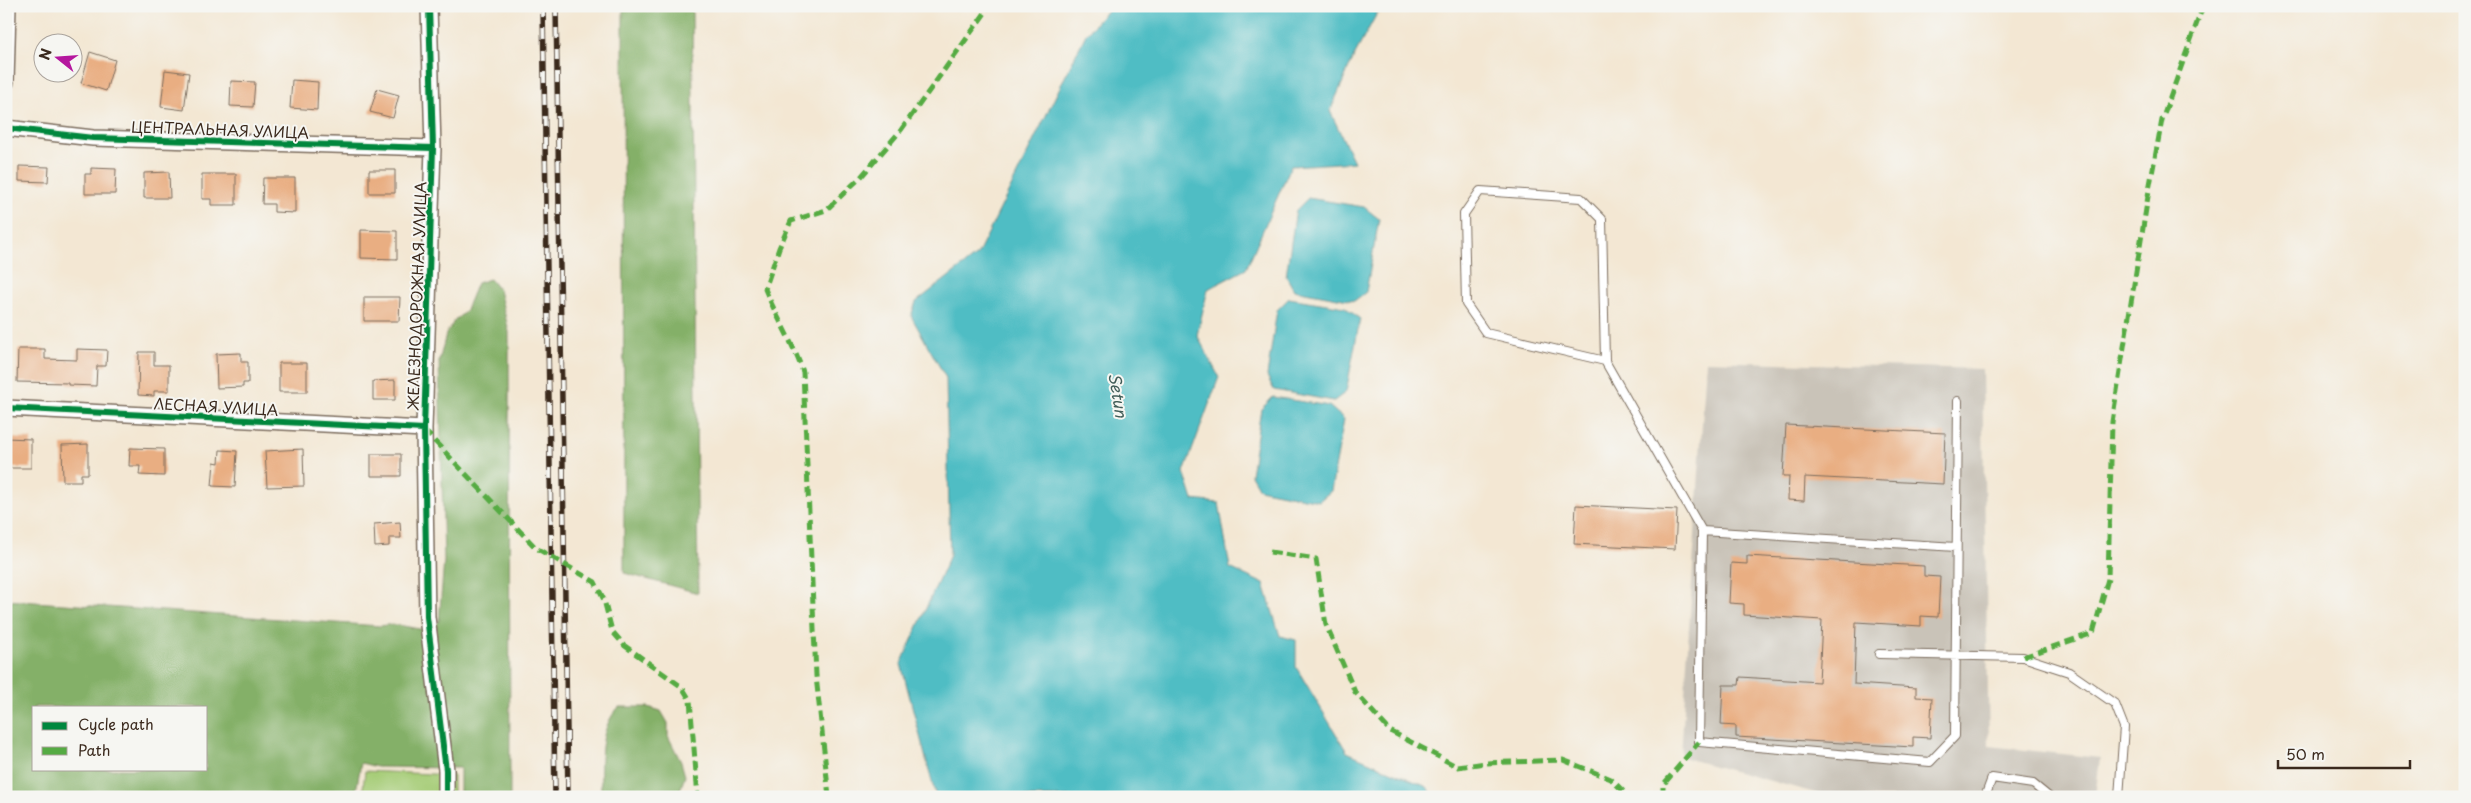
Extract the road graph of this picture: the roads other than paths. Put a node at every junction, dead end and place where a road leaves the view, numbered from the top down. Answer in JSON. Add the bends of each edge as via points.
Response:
{"nodes":[{"id":1,"x":8,"y":6,"type":"edge"},
{"id":2,"x":430,"y":6,"type":"edge"},
{"id":3,"x":6,"y":82,"type":"edge"},
{"id":4,"x":6,"y":128,"type":"edge"},
{"id":5,"x":433,"y":148,"type":"junction"},
{"id":6,"x":1605,"y":361,"type":"junction"},
{"id":7,"x":1958,"y":401,"type":"dead end"},
{"id":8,"x":6,"y":408,"type":"edge"},
{"id":9,"x":424,"y":429,"type":"junction"},
{"id":10,"x":1702,"y":531,"type":"junction"},
{"id":11,"x":1956,"y":547,"type":"junction"},
{"id":12,"x":1880,"y":654,"type":"dead end"},
{"id":13,"x":1955,"y":657,"type":"junction"},
{"id":14,"x":446,"y":797,"type":"edge"},
{"id":15,"x":1986,"y":797,"type":"edge"},
{"id":16,"x":2049,"y":797,"type":"edge"},
{"id":17,"x":2119,"y":797,"type":"edge"}],
"edges":[{"from":1,"to":3,"type":"street"},
{"from":2,"to":5,"type":"street","name":"ЖЕЛЕЗНОДОРОЖНАЯ УЛИЦА"},
{"from":4,"to":5,"type":"street","name":"ЦЕНТРАЛЬНАЯ УЛИЦА","via":[[93,138]]},
{"from":5,"to":9,"type":"street","name":"ЖЕЛЕЗНОДОРОЖНАЯ УЛИЦА"},
{"from":6,"to":6,"type":"lane","via":[[1602,219],[1581,198],[1480,191],[1464,214],[1466,304],[1486,333]]},
{"from":6,"to":10,"type":"lane"},
{"from":7,"to":11,"type":"lane"},
{"from":8,"to":9,"type":"street","name":"ЛЕСНАЯ УЛИЦА"},
{"from":9,"to":14,"type":"street","name":"ЖЕЛЕЗНОДОРОЖНАЯ УЛИЦА","via":[[427,617],[446,770]]},
{"from":10,"to":11,"type":"lane"},
{"from":10,"to":13,"type":"lane","via":[[1699,742],[1930,762],[1955,736]]},
{"from":11,"to":13,"type":"lane"},
{"from":12,"to":13,"type":"lane"},
{"from":13,"to":17,"type":"lane","via":[[2023,657],[2069,672],[2115,704],[2124,728]]},
{"from":15,"to":16,"type":"lane","via":[[1992,778],[2032,784]]}]}
